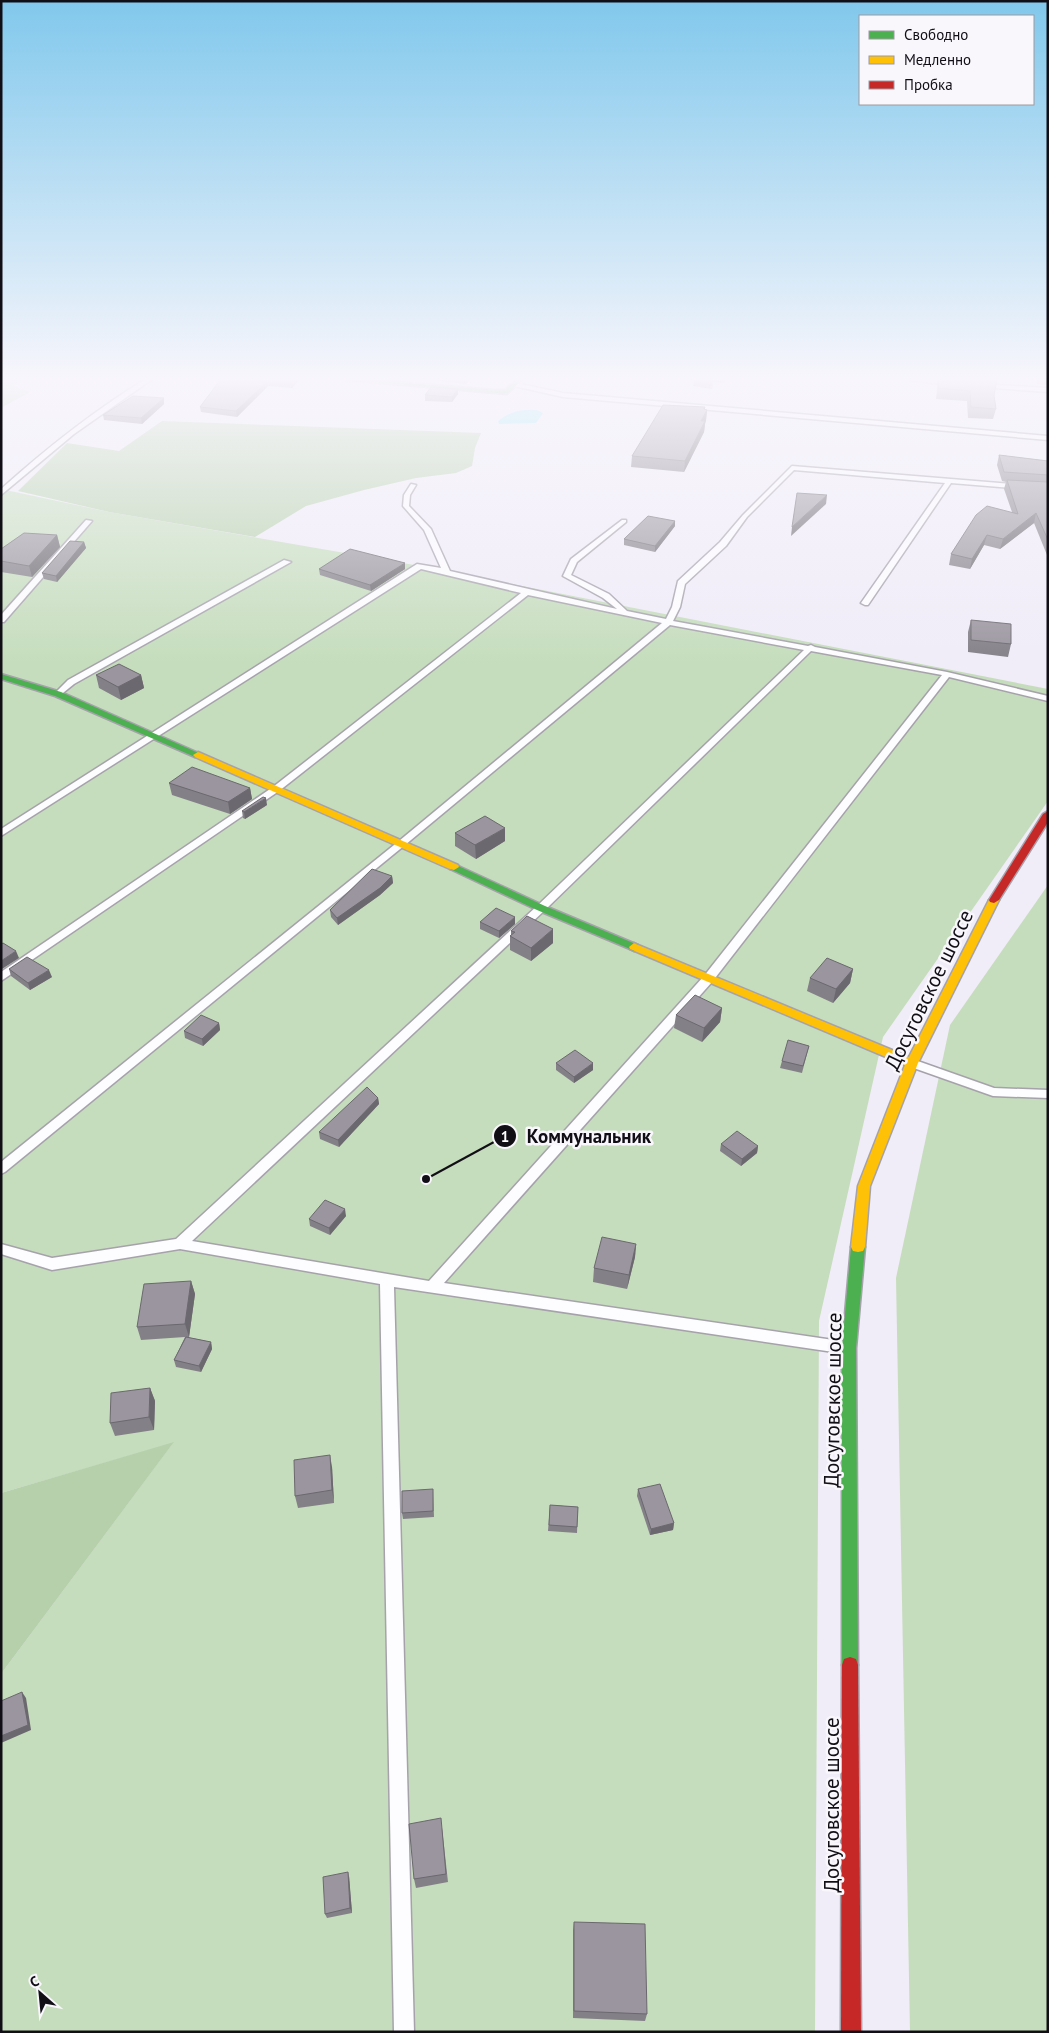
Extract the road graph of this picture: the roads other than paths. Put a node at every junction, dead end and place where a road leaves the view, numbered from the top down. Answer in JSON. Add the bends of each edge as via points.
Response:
{"nodes":[{"id":1,"x":21,"y":475,"type":"edge"},
{"id":2,"x":785,"y":475,"type":"edge"},
{"id":3,"x":875,"y":475,"type":"edge"},
{"id":4,"x":949,"y":481,"type":"junction"},
{"id":5,"x":413,"y":485,"type":"dead end"},
{"id":6,"x":1048,"y":490,"type":"edge"},
{"id":7,"x":1,"y":493,"type":"edge"},
{"id":8,"x":88,"y":521,"type":"dead end"},
{"id":9,"x":624,"y":521,"type":"dead end"},
{"id":10,"x":287,"y":562,"type":"dead end"},
{"id":11,"x":420,"y":566,"type":"junction"},
{"id":12,"x":527,"y":592,"type":"junction"},
{"id":13,"x":865,"y":603,"type":"dead end"},
{"id":14,"x":625,"y":613,"type":"junction"},
{"id":15,"x":1,"y":620,"type":"edge"},
{"id":16,"x":668,"y":622,"type":"junction"},
{"id":17,"x":811,"y":647,"type":"junction"},
{"id":18,"x":948,"y":674,"type":"junction"},
{"id":19,"x":1,"y":676,"type":"edge"},
{"id":20,"x":58,"y":694,"type":"junction"},
{"id":21,"x":1048,"y":699,"type":"edge"},
{"id":22,"x":156,"y":736,"type":"junction"},
{"id":23,"x":276,"y":789,"type":"junction"},
{"id":24,"x":1048,"y":814,"type":"edge"},
{"id":25,"x":1,"y":833,"type":"edge"},
{"id":26,"x":402,"y":844,"type":"junction"},
{"id":27,"x":541,"y":908,"type":"junction"},
{"id":28,"x":1,"y":977,"type":"edge"},
{"id":29,"x":708,"y":979,"type":"junction"},
{"id":30,"x":912,"y":1063,"type":"junction"},
{"id":31,"x":1048,"y":1094,"type":"edge"},
{"id":32,"x":1,"y":1168,"type":"edge"},
{"id":33,"x":180,"y":1244,"type":"junction"},
{"id":34,"x":1,"y":1249,"type":"edge"},
{"id":35,"x":387,"y":1280,"type":"junction"},
{"id":36,"x":432,"y":1286,"type":"junction"},
{"id":37,"x":849,"y":1348,"type":"junction"},
{"id":38,"x":404,"y":2032,"type":"edge"},
{"id":39,"x":851,"y":2032,"type":"edge"}],
"edges":[{"from":1,"to":7,"type":"lane"},
{"from":2,"to":16,"type":"lane","via":[[723,544],[681,583],[676,608]]},
{"from":3,"to":4,"type":"lane"},
{"from":4,"to":6,"type":"lane"},
{"from":4,"to":13,"type":"lane"},
{"from":5,"to":11,"type":"lane","via":[[407,495],[406,506],[427,529],[446,571]]},
{"from":8,"to":15,"type":"lane"},
{"from":9,"to":14,"type":"lane","via":[[574,561],[567,576],[613,601]]},
{"from":10,"to":20,"type":"lane","via":[[71,682]]},
{"from":11,"to":12,"type":"lane"},
{"from":11,"to":22,"type":"lane"},
{"from":12,"to":14,"type":"lane"},
{"from":12,"to":23,"type":"lane"},
{"from":14,"to":16,"type":"lane"},
{"from":16,"to":17,"type":"lane"},
{"from":16,"to":26,"type":"lane"},
{"from":17,"to":18,"type":"lane"},
{"from":17,"to":27,"type":"lane"},
{"from":18,"to":21,"type":"lane"},
{"from":18,"to":29,"type":"lane"},
{"from":19,"to":20,"type":"street"},
{"from":20,"to":22,"type":"street"},
{"from":22,"to":23,"type":"street"},
{"from":22,"to":25,"type":"lane"},
{"from":23,"to":26,"type":"street"},
{"from":23,"to":28,"type":"lane"},
{"from":24,"to":30,"type":"street","name":"Досуговское шоссе","via":[[991,906]]},
{"from":26,"to":27,"type":"street"},
{"from":26,"to":32,"type":"lane"},
{"from":27,"to":29,"type":"street"},
{"from":27,"to":33,"type":"lane"},
{"from":29,"to":30,"type":"street"},
{"from":29,"to":36,"type":"lane"},
{"from":30,"to":31,"type":"lane","via":[[993,1092]]},
{"from":30,"to":37,"type":"street","name":"Досуговское шоссе","via":[[864,1186]]},
{"from":33,"to":34,"type":"lane","via":[[52,1264]]},
{"from":33,"to":35,"type":"lane"},
{"from":35,"to":36,"type":"lane"},
{"from":35,"to":38,"type":"lane"},
{"from":36,"to":37,"type":"lane"},
{"from":37,"to":39,"type":"street","name":"Досуговское шоссе"}]}
